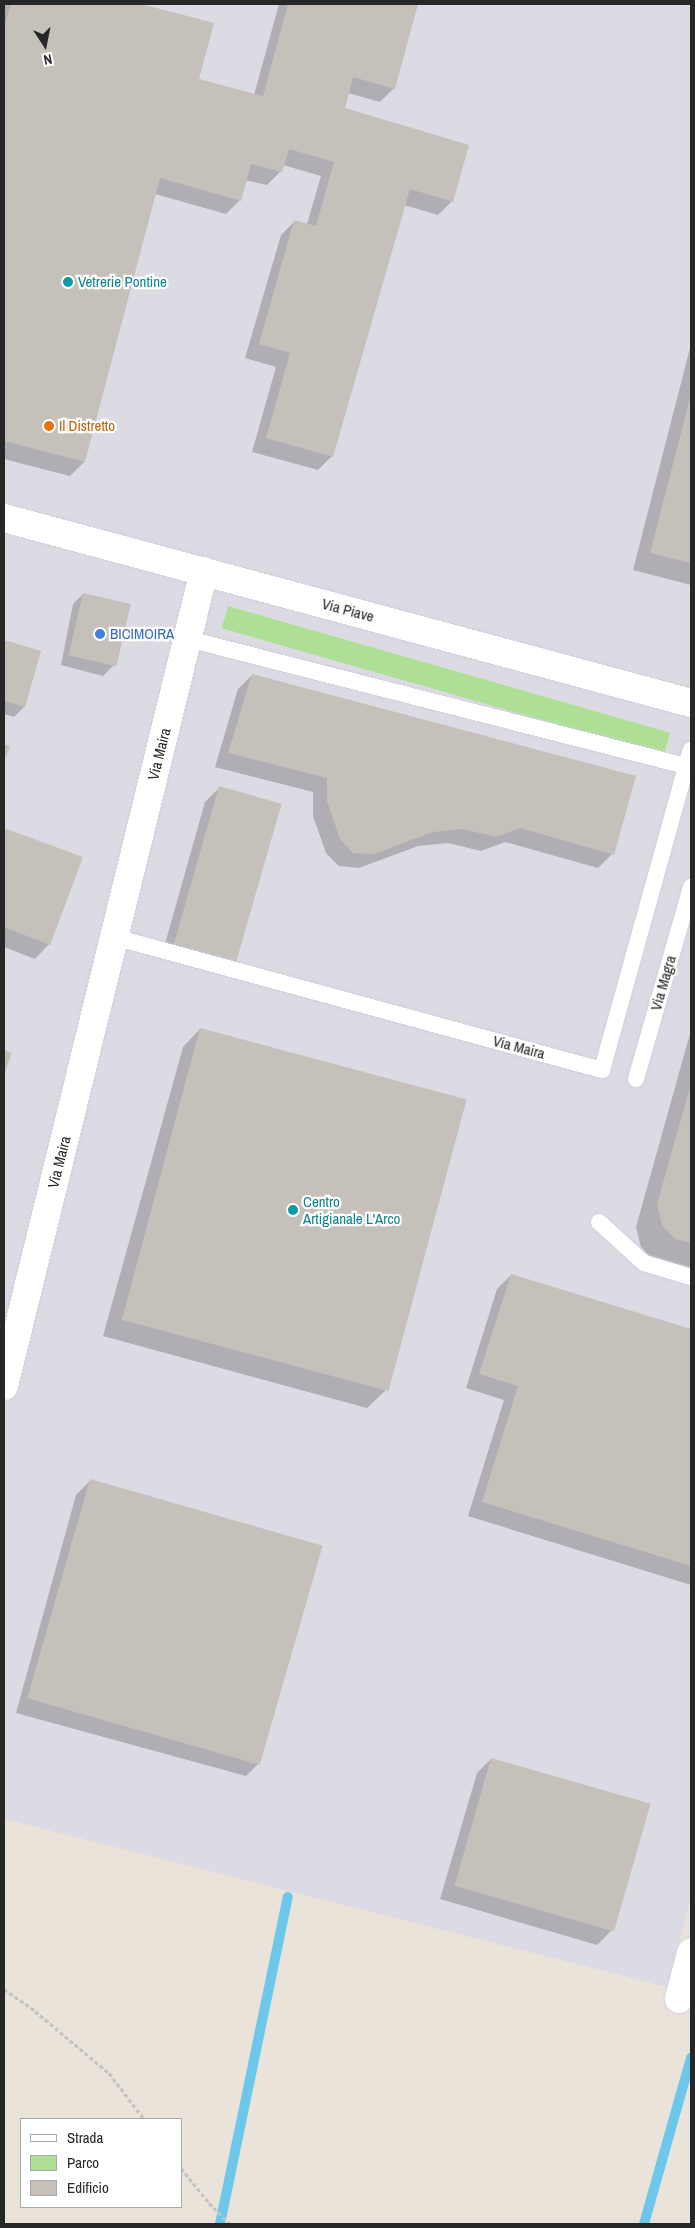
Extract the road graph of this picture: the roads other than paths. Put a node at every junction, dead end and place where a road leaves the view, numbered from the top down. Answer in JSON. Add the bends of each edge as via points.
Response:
{"nodes":[{"id":1,"x":4,"y":518,"type":"edge"},
{"id":2,"x":204,"y":571,"type":"junction"},
{"id":3,"x":188,"y":639,"type":"junction"},
{"id":4,"x":691,"y":703,"type":"edge"},
{"id":5,"x":691,"y":750,"type":"edge"},
{"id":6,"x":686,"y":766,"type":"junction"},
{"id":7,"x":686,"y":790,"type":"edge"},
{"id":8,"x":691,"y":887,"type":"edge"},
{"id":9,"x":114,"y":938,"type":"junction"},
{"id":10,"x":636,"y":1079,"type":"dead end"},
{"id":11,"x":599,"y":1222,"type":"dead end"},
{"id":12,"x":691,"y":1278,"type":"edge"},
{"id":13,"x":4,"y":1386,"type":"edge"},
{"id":14,"x":691,"y":1953,"type":"edge"},
{"id":15,"x":679,"y":1999,"type":"dead end"}],
"edges":[{"from":1,"to":2,"type":"street","name":"Via Piave"},
{"from":2,"to":3,"type":"street","name":"Via Maira"},
{"from":2,"to":4,"type":"street","name":"Via Piave"},
{"from":3,"to":6,"type":"lane"},
{"from":3,"to":9,"type":"street","name":"Via Maira"},
{"from":5,"to":6,"type":"lane","name":"Via Maira"},
{"from":6,"to":7,"type":"lane","name":"Via Maira"},
{"from":7,"to":9,"type":"lane","name":"Via Maira","via":[[602,1070]]},
{"from":8,"to":10,"type":"lane","name":"Via Magra"},
{"from":9,"to":13,"type":"street","name":"Via Maira"},
{"from":11,"to":12,"type":"lane","via":[[644,1263]]},
{"from":14,"to":15,"type":"street"}]}
